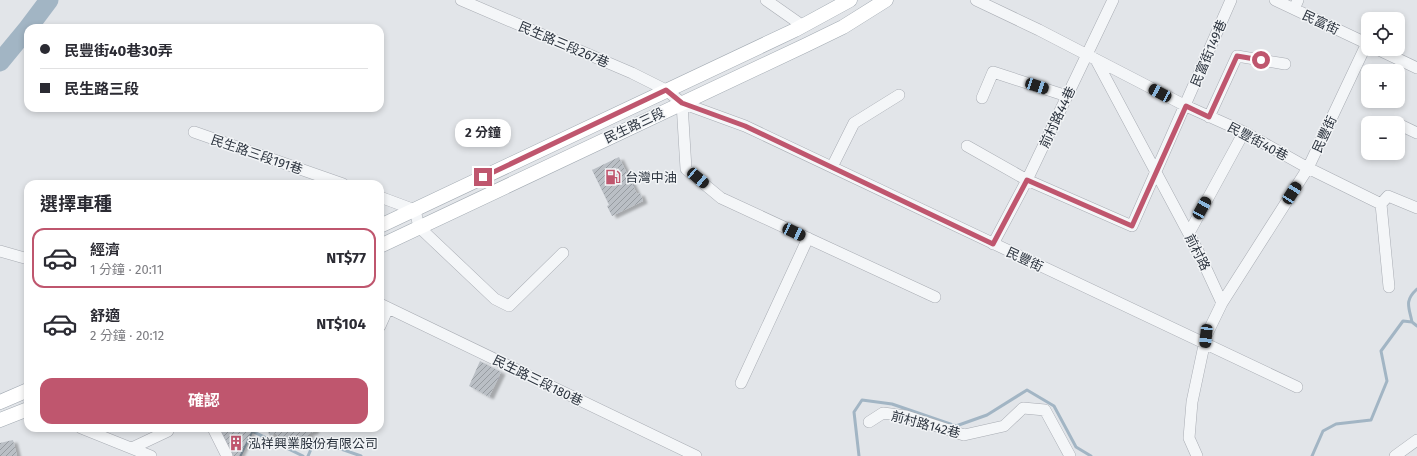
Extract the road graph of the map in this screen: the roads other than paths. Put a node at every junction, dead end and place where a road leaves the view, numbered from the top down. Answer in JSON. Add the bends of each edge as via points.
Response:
{"nodes":[{"id":1,"x":461,"y":0,"type":"edge"},
{"id":2,"x":766,"y":0,"type":"edge"},
{"id":3,"x":850,"y":0,"type":"edge"},
{"id":4,"x":886,"y":0,"type":"edge"},
{"id":5,"x":976,"y":0,"type":"edge"},
{"id":6,"x":1113,"y":0,"type":"edge"},
{"id":7,"x":1231,"y":0,"type":"edge"},
{"id":8,"x":1275,"y":0,"type":"edge"},
{"id":9,"x":1296,"y":5,"type":"edge"},
{"id":10,"x":803,"y":26,"type":"junction"},
{"id":11,"x":1361,"y":40,"type":"edge"},
{"id":12,"x":1365,"y":56,"type":"edge"},
{"id":13,"x":1393,"y":56,"type":"edge"},
{"id":14,"x":1091,"y":57,"type":"junction"},
{"id":15,"x":1285,"y":64,"type":"dead end"},
{"id":16,"x":1417,"y":68,"type":"edge"},
{"id":17,"x":666,"y":90,"type":"junction"},
{"id":18,"x":899,"y":95,"type":"dead end"},
{"id":19,"x":1067,"y":96,"type":"junction"},
{"id":20,"x":982,"y":98,"type":"dead end"},
{"id":21,"x":682,"y":103,"type":"junction"},
{"id":22,"x":1186,"y":106,"type":"junction"},
{"id":23,"x":1209,"y":117,"type":"junction"},
{"id":24,"x":1405,"y":127,"type":"edge"},
{"id":25,"x":194,"y":132,"type":"dead end"},
{"id":26,"x":1244,"y":132,"type":"junction"},
{"id":27,"x":1417,"y":133,"type":"edge"},
{"id":28,"x":967,"y":146,"type":"dead end"},
{"id":29,"x":832,"y":167,"type":"junction"},
{"id":30,"x":1308,"y":168,"type":"junction"},
{"id":31,"x":1156,"y":172,"type":"junction"},
{"id":32,"x":331,"y":180,"type":"edge"},
{"id":33,"x":1027,"y":180,"type":"junction"},
{"id":34,"x":384,"y":198,"type":"edge"},
{"id":35,"x":1381,"y":204,"type":"junction"},
{"id":36,"x":1417,"y":208,"type":"edge"},
{"id":37,"x":415,"y":210,"type":"junction"},
{"id":38,"x":384,"y":224,"type":"edge"},
{"id":39,"x":419,"y":227,"type":"junction"},
{"id":40,"x":1188,"y":233,"type":"junction"},
{"id":41,"x":808,"y":238,"type":"junction"},
{"id":42,"x":384,"y":244,"type":"edge"},
{"id":43,"x":993,"y":244,"type":"junction"},
{"id":44,"x":0,"y":251,"type":"edge"},
{"id":45,"x":563,"y":253,"type":"dead end"},
{"id":46,"x":24,"y":258,"type":"edge"},
{"id":47,"x":1389,"y":287,"type":"dead end"},
{"id":48,"x":935,"y":297,"type":"dead end"},
{"id":49,"x":1222,"y":303,"type":"junction"},
{"id":50,"x":384,"y":306,"type":"edge"},
{"id":51,"x":1205,"y":344,"type":"junction"},
{"id":52,"x":741,"y":383,"type":"dead end"},
{"id":53,"x":1297,"y":387,"type":"dead end"},
{"id":54,"x":24,"y":392,"type":"edge"},
{"id":55,"x":0,"y":402,"type":"edge"},
{"id":56,"x":24,"y":411,"type":"edge"},
{"id":57,"x":0,"y":420,"type":"edge"},
{"id":58,"x":869,"y":422,"type":"dead end"},
{"id":59,"x":91,"y":432,"type":"edge"},
{"id":60,"x":166,"y":432,"type":"edge"},
{"id":61,"x":215,"y":432,"type":"edge"},
{"id":62,"x":1417,"y":440,"type":"edge"},
{"id":63,"x":132,"y":448,"type":"junction"},
{"id":64,"x":151,"y":456,"type":"edge"},
{"id":65,"x":227,"y":456,"type":"edge"},
{"id":66,"x":696,"y":456,"type":"edge"},
{"id":67,"x":1070,"y":456,"type":"edge"},
{"id":68,"x":1197,"y":456,"type":"edge"},
{"id":69,"x":1395,"y":456,"type":"edge"}],
"edges":[{"from":1,"to":17,"type":"street","name":"民生路三段267巷"},
{"from":2,"to":10,"type":"street"},
{"from":3,"to":10,"type":"main road","name":"民生路三段"},
{"from":4,"to":21,"type":"main road","name":"民生路三段","via":[[843,27]]},
{"from":5,"to":14,"type":"street"},
{"from":6,"to":14,"type":"street","name":"前村路44巷"},
{"from":7,"to":22,"type":"street","name":"民富街149巷"},
{"from":8,"to":9,"type":"street","name":"民富街"},
{"from":9,"to":11,"type":"street","name":"民富街"},
{"from":10,"to":17,"type":"main road","name":"民生路三段"},
{"from":12,"to":30,"type":"street","name":"民豐街"},
{"from":13,"to":16,"type":"street","name":"民富街"},
{"from":14,"to":19,"type":"street","name":"前村路44巷"},
{"from":14,"to":22,"type":"street"},
{"from":14,"to":31,"type":"street","name":"前村路"},
{"from":15,"to":23,"type":"street","via":[[1237,56]]},
{"from":17,"to":21,"type":"street","name":"民豐街"},
{"from":17,"to":37,"type":"main road","name":"民生路三段"},
{"from":18,"to":29,"type":"street","via":[[854,123]]},
{"from":19,"to":20,"type":"street","via":[[993,72]]},
{"from":19,"to":33,"type":"street","name":"前村路44巷"},
{"from":21,"to":29,"type":"street","name":"民豐街","via":[[745,126]]},
{"from":21,"to":39,"type":"main road","name":"民生路三段"},
{"from":21,"to":41,"type":"street","via":[[686,169],[721,198]]},
{"from":22,"to":23,"type":"street","name":"民豐街40巷"},
{"from":22,"to":31,"type":"street","name":"民富街149巷"},
{"from":23,"to":26,"type":"street","name":"民豐街40巷"},
{"from":24,"to":27,"type":"street"},
{"from":25,"to":32,"type":"street","name":"民生路三段191巷"},
{"from":26,"to":30,"type":"street","name":"民豐街40巷"},
{"from":26,"to":40,"type":"street"},
{"from":28,"to":33,"type":"street"},
{"from":29,"to":43,"type":"street","name":"民豐街"},
{"from":30,"to":35,"type":"street","name":"民豐街40巷"},
{"from":30,"to":49,"type":"street","name":"民豐街"},
{"from":31,"to":33,"type":"street","name":"民富街149巷","via":[[1132,226]]},
{"from":31,"to":40,"type":"street","name":"前村路"},
{"from":33,"to":43,"type":"street","name":"前村路44巷"},
{"from":34,"to":37,"type":"street"},
{"from":35,"to":36,"type":"street","via":[[1388,196]]},
{"from":35,"to":47,"type":"street"},
{"from":37,"to":38,"type":"main road","name":"民生路三段"},
{"from":37,"to":39,"type":"street"},
{"from":39,"to":42,"type":"main road","name":"民生路三段"},
{"from":39,"to":45,"type":"street","via":[[495,299],[509,306]]},
{"from":40,"to":49,"type":"street","name":"前村路"},
{"from":41,"to":48,"type":"street"},
{"from":41,"to":52,"type":"street"},
{"from":43,"to":51,"type":"street","name":"民豐街"},
{"from":44,"to":46,"type":"street"},
{"from":49,"to":51,"type":"street","via":[[1206,336]]},
{"from":50,"to":66,"type":"street","name":"民生路三段180巷"},
{"from":51,"to":53,"type":"street","name":"民豐街"},
{"from":51,"to":68,"type":"street","via":[[1192,402],[1189,438]]},
{"from":54,"to":55,"type":"main road"},
{"from":56,"to":57,"type":"main road"},
{"from":58,"to":67,"type":"street","name":"前村路142巷","via":[[882,413],[906,416],[964,435],[1004,426],[1023,408],[1045,410]]},
{"from":59,"to":63,"type":"street"},
{"from":60,"to":63,"type":"street"},
{"from":61,"to":65,"type":"street"},
{"from":62,"to":69,"type":"street"},
{"from":63,"to":64,"type":"street"}]}
